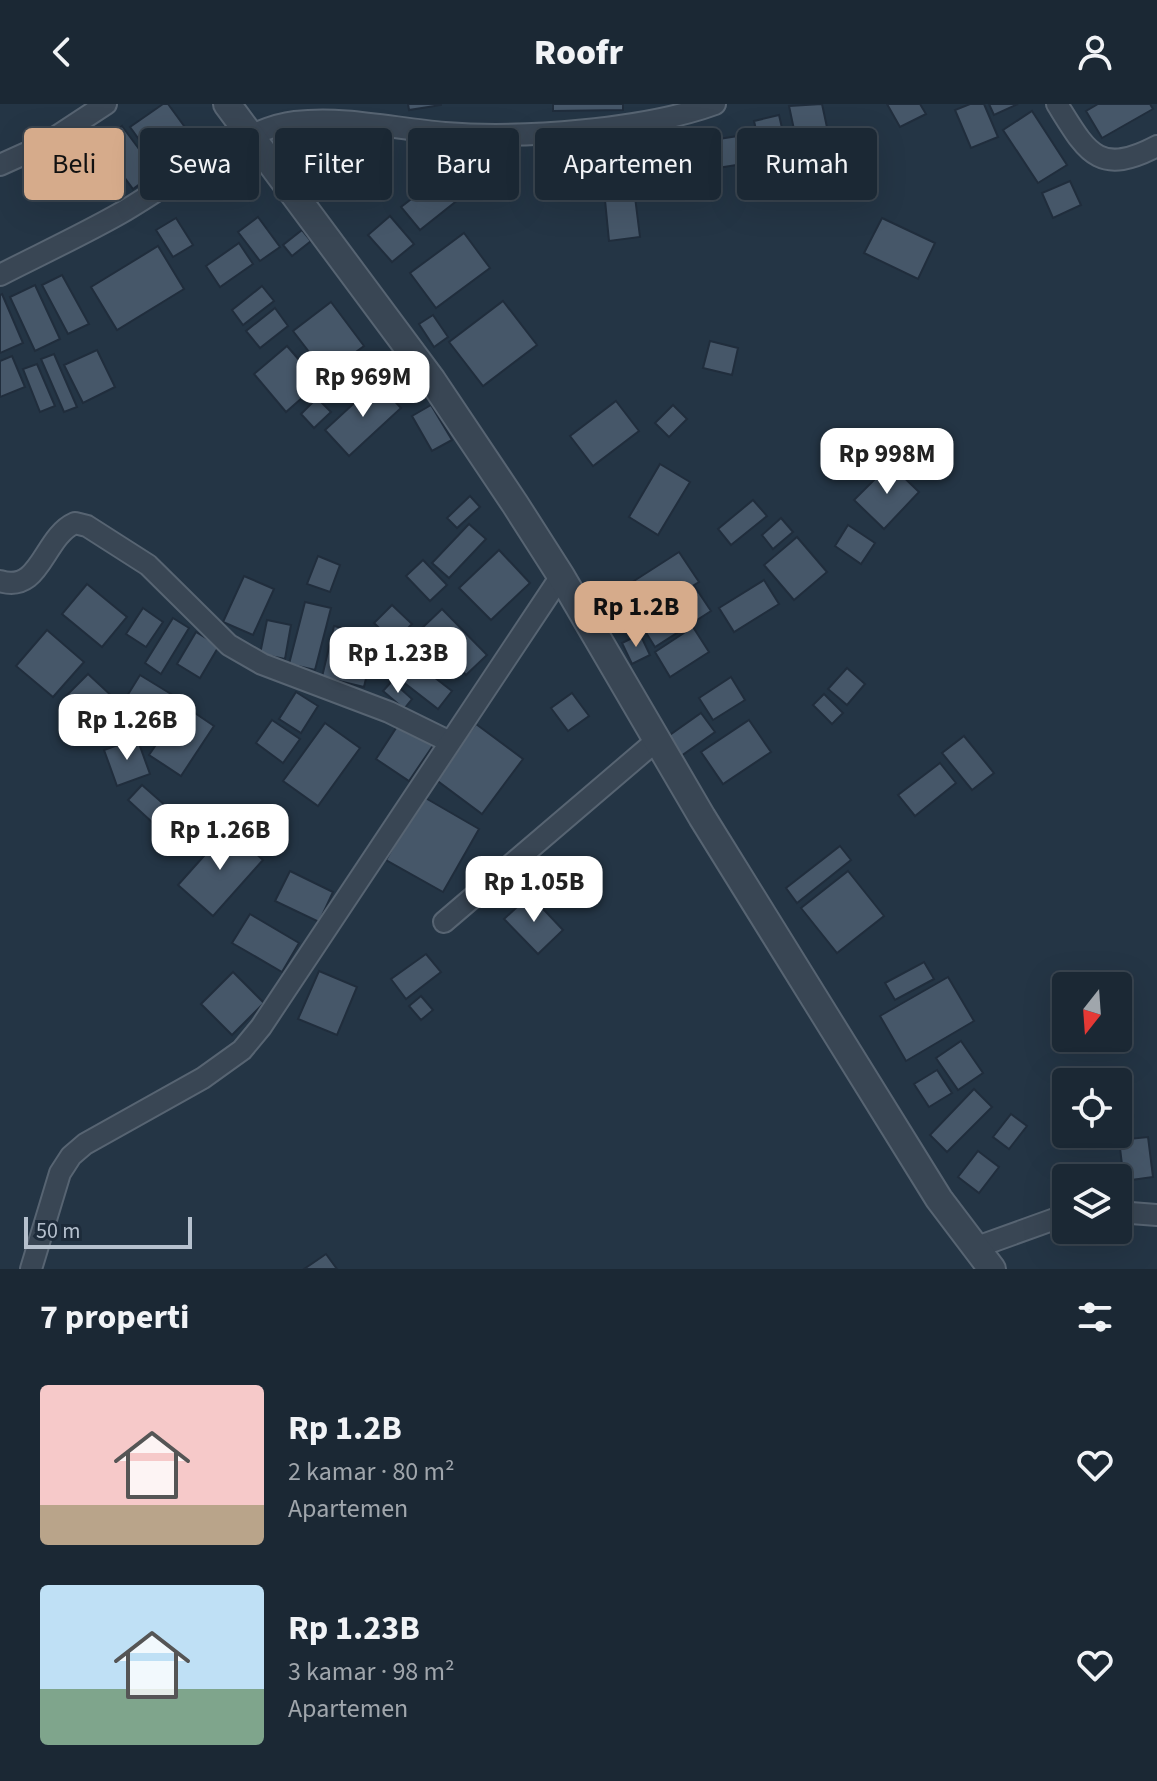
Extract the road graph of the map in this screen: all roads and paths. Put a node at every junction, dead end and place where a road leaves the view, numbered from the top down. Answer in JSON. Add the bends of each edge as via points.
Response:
{"nodes":[{"id":1,"x":106,"y":104,"type":"edge"},
{"id":2,"x":227,"y":104,"type":"edge"},
{"id":3,"x":715,"y":104,"type":"edge"},
{"id":4,"x":1057,"y":104,"type":"edge"},
{"id":5,"x":645,"y":113,"type":"edge"},
{"id":6,"x":246,"y":128,"type":"edge"},
{"id":7,"x":259,"y":131,"type":"edge"},
{"id":8,"x":259,"y":145,"type":"edge"},
{"id":9,"x":1157,"y":146,"type":"edge"},
{"id":10,"x":0,"y":165,"type":"edge"},
{"id":11,"x":143,"y":200,"type":"edge"},
{"id":12,"x":0,"y":275,"type":"edge"},
{"id":13,"x":561,"y":576,"type":"junction"},
{"id":14,"x":0,"y":581,"type":"edge"},
{"id":15,"x":448,"y":741,"type":"junction"},
{"id":16,"x":656,"y":741,"type":"junction"},
{"id":17,"x":444,"y":922,"type":"dead end"},
{"id":18,"x":1132,"y":1213,"type":"edge"},
{"id":19,"x":1157,"y":1215,"type":"edge"},
{"id":20,"x":1052,"y":1220,"type":"edge"},
{"id":21,"x":977,"y":1247,"type":"junction"},
{"id":22,"x":31,"y":1269,"type":"edge"},
{"id":23,"x":992,"y":1269,"type":"edge"}],
"edges":[{"from":1,"to":10,"type":"street","via":[[42,146]]},
{"from":2,"to":6,"type":"street"},
{"from":3,"to":5,"type":"street","via":[[678,117]]},
{"from":4,"to":9,"type":"street","via":[[1080,142],[1103,158],[1131,160]]},
{"from":5,"to":7,"type":"street","via":[[523,134],[449,134],[340,120],[294,122]]},
{"from":8,"to":13,"type":"street","via":[[432,380]]},
{"from":11,"to":12,"type":"street"},
{"from":13,"to":15,"type":"street"},
{"from":13,"to":16,"type":"street"},
{"from":14,"to":15,"type":"street","via":[[25,582],[57,533],[75,523],[87,526],[148,565],[229,645],[262,664],[389,712]]},
{"from":15,"to":22,"type":"street","via":[[242,1050],[85,1144],[65,1163]]},
{"from":16,"to":17,"type":"street"},
{"from":16,"to":21,"type":"street","via":[[939,1199]]},
{"from":18,"to":19,"type":"street"},
{"from":20,"to":21,"type":"street"},
{"from":21,"to":23,"type":"street"}]}
